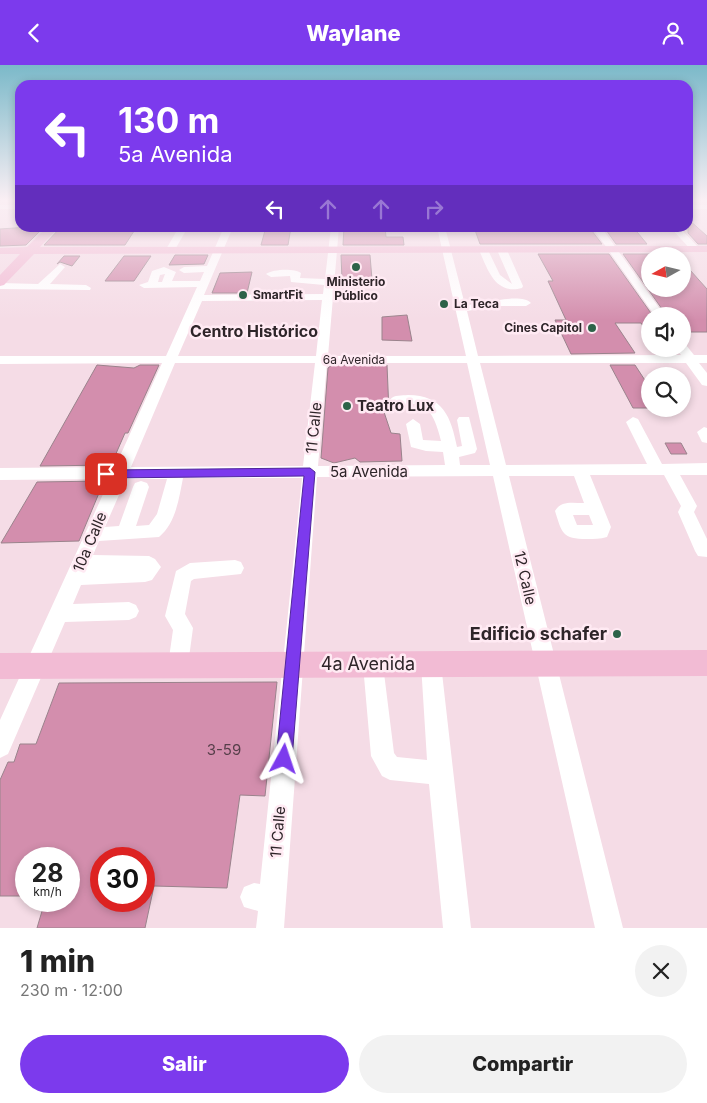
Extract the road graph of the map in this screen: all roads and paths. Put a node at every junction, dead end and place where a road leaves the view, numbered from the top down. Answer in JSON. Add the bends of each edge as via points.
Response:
{"nodes":[{"id":1,"x":42,"y":239,"type":"edge"},
{"id":2,"x":177,"y":239,"type":"edge"},
{"id":3,"x":223,"y":239,"type":"edge"},
{"id":4,"x":333,"y":239,"type":"edge"},
{"id":5,"x":444,"y":239,"type":"edge"},
{"id":6,"x":605,"y":239,"type":"edge"},
{"id":7,"x":689,"y":239,"type":"edge"},
{"id":8,"x":701,"y":249,"type":"edge"},
{"id":9,"x":332,"y":250,"type":"junction"},
{"id":10,"x":446,"y":250,"type":"junction"},
{"id":11,"x":484,"y":250,"type":"junction"},
{"id":12,"x":502,"y":250,"type":"junction"},
{"id":13,"x":612,"y":250,"type":"junction"},
{"id":14,"x":0,"y":251,"type":"edge"},
{"id":15,"x":31,"y":251,"type":"junction"},
{"id":16,"x":170,"y":251,"type":"junction"},
{"id":17,"x":218,"y":251,"type":"junction"},
{"id":18,"x":60,"y":267,"type":"dead end"},
{"id":19,"x":210,"y":269,"type":"junction"},
{"id":20,"x":184,"y":270,"type":"dead end"},
{"id":21,"x":271,"y":274,"type":"dead end"},
{"id":22,"x":0,"y":284,"type":"edge"},
{"id":23,"x":148,"y":285,"type":"dead end"},
{"id":24,"x":41,"y":287,"type":"junction"},
{"id":25,"x":86,"y":288,"type":"dead end"},
{"id":26,"x":328,"y":289,"type":"junction"},
{"id":27,"x":200,"y":291,"type":"junction"},
{"id":28,"x":526,"y":303,"type":"dead end"},
{"id":29,"x":653,"y":307,"type":"edge"},
{"id":30,"x":460,"y":308,"type":"junction"},
{"id":31,"x":691,"y":359,"type":"junction"},
{"id":32,"x":707,"y":359,"type":"edge"},
{"id":33,"x":0,"y":360,"type":"edge"},
{"id":34,"x":168,"y":360,"type":"junction"},
{"id":35,"x":321,"y":360,"type":"junction"},
{"id":36,"x":473,"y":360,"type":"junction"},
{"id":37,"x":707,"y":382,"type":"edge"},
{"id":38,"x":397,"y":400,"type":"dead end"},
{"id":39,"x":487,"y":419,"type":"junction"},
{"id":40,"x":444,"y":420,"type":"junction"},
{"id":41,"x":464,"y":420,"type":"junction"},
{"id":42,"x":633,"y":422,"type":"dead end"},
{"id":43,"x":413,"y":424,"type":"dead end"},
{"id":44,"x":450,"y":451,"type":"junction"},
{"id":45,"x":663,"y":469,"type":"junction"},
{"id":46,"x":707,"y":469,"type":"edge"},
{"id":47,"x":580,"y":470,"type":"junction"},
{"id":48,"x":454,"y":471,"type":"junction"},
{"id":49,"x":500,"y":471,"type":"junction"},
{"id":50,"x":310,"y":472,"type":"junction"},
{"id":51,"x":176,"y":473,"type":"junction"},
{"id":52,"x":0,"y":474,"type":"edge"},
{"id":53,"x":119,"y":474,"type":"junction"},
{"id":54,"x":141,"y":487,"type":"dead end"},
{"id":55,"x":595,"y":509,"type":"dead end"},
{"id":56,"x":125,"y":533,"type":"junction"},
{"id":57,"x":93,"y":534,"type":"junction"},
{"id":58,"x":704,"y":551,"type":"dead end"},
{"id":59,"x":235,"y":568,"type":"dead end"},
{"id":60,"x":128,"y":611,"type":"dead end"},
{"id":61,"x":59,"y":613,"type":"junction"},
{"id":62,"x":546,"y":663,"type":"junction"},
{"id":63,"x":707,"y":663,"type":"edge"},
{"id":64,"x":431,"y":664,"type":"junction"},
{"id":65,"x":178,"y":665,"type":"junction"},
{"id":66,"x":292,"y":665,"type":"junction"},
{"id":67,"x":373,"y":665,"type":"junction"},
{"id":68,"x":0,"y":666,"type":"edge"},
{"id":69,"x":36,"y":666,"type":"junction"},
{"id":70,"x":0,"y":746,"type":"edge"},
{"id":71,"x":440,"y":773,"type":"junction"},
{"id":72,"x":270,"y":928,"type":"edge"},
{"id":73,"x":457,"y":928,"type":"edge"},
{"id":74,"x":609,"y":928,"type":"edge"}],
"edges":[{"from":1,"to":15,"type":"main road"},
{"from":2,"to":16,"type":"street"},
{"from":3,"to":17,"type":"street","name":"10a Calle"},
{"from":4,"to":9,"type":"street","name":"11 Calle"},
{"from":5,"to":10,"type":"street","name":"12 Calle"},
{"from":6,"to":13,"type":"street"},
{"from":7,"to":8,"type":"street"},
{"from":8,"to":13,"type":"main road"},
{"from":9,"to":10,"type":"main road"},
{"from":9,"to":17,"type":"main road"},
{"from":9,"to":26,"type":"street","name":"11 Calle"},
{"from":10,"to":11,"type":"main road"},
{"from":10,"to":30,"type":"street","name":"12 Calle"},
{"from":11,"to":12,"type":"main road"},
{"from":11,"to":12,"type":"street","via":[[503,286],[518,286]]},
{"from":12,"to":13,"type":"main road"},
{"from":13,"to":29,"type":"street"},
{"from":14,"to":15,"type":"main road"},
{"from":15,"to":16,"type":"main road"},
{"from":15,"to":22,"type":"main road"},
{"from":16,"to":17,"type":"main road"},
{"from":17,"to":19,"type":"street","name":"10a Calle"},
{"from":18,"to":24,"type":"street"},
{"from":19,"to":20,"type":"street"},
{"from":19,"to":27,"type":"street","name":"10a Calle"},
{"from":21,"to":26,"type":"street","via":[[296,273],[295,280]]},
{"from":22,"to":24,"type":"street"},
{"from":23,"to":27,"type":"street","via":[[168,280]]},
{"from":24,"to":25,"type":"street"},
{"from":26,"to":27,"type":"street"},
{"from":26,"to":35,"type":"street","name":"11 Calle"},
{"from":27,"to":34,"type":"street","name":"10a Calle"},
{"from":28,"to":30,"type":"street"},
{"from":30,"to":36,"type":"street","name":"12 Calle"},
{"from":31,"to":32,"type":"street","name":"6a Avenida"},
{"from":31,"to":36,"type":"street","name":"6a Avenida"},
{"from":31,"to":37,"type":"street"},
{"from":33,"to":34,"type":"street","name":"6a Avenida"},
{"from":34,"to":35,"type":"street","name":"6a Avenida"},
{"from":34,"to":53,"type":"street","name":"10a Calle"},
{"from":35,"to":36,"type":"street","name":"6a Avenida"},
{"from":35,"to":50,"type":"street","name":"11 Calle"},
{"from":36,"to":39,"type":"street","name":"12 Calle"},
{"from":38,"to":40,"type":"street","via":[[424,401],[433,405]]},
{"from":39,"to":41,"type":"street"},
{"from":39,"to":49,"type":"street","name":"12 Calle"},
{"from":40,"to":41,"type":"street"},
{"from":40,"to":44,"type":"street"},
{"from":41,"to":44,"type":"lane","via":[[470,449]]},
{"from":42,"to":45,"type":"street"},
{"from":43,"to":44,"type":"street","via":[[416,443]]},
{"from":44,"to":48,"type":"street"},
{"from":45,"to":46,"type":"street","name":"5a Avenida"},
{"from":45,"to":47,"type":"street","name":"5a Avenida"},
{"from":45,"to":58,"type":"street","via":[[689,506],[686,512]]},
{"from":47,"to":49,"type":"street","name":"5a Avenida"},
{"from":47,"to":55,"type":"street"},
{"from":48,"to":49,"type":"street","name":"5a Avenida"},
{"from":48,"to":50,"type":"street","name":"5a Avenida"},
{"from":49,"to":62,"type":"street","name":"12 Calle"},
{"from":50,"to":51,"type":"street","name":"5a Avenida"},
{"from":50,"to":66,"type":"street","name":"11 Calle"},
{"from":51,"to":53,"type":"street","name":"5a Avenida"},
{"from":51,"to":56,"type":"street","via":[[163,521],[157,529]]},
{"from":52,"to":53,"type":"street","name":"5a Avenida"},
{"from":53,"to":57,"type":"street","name":"10a Calle"},
{"from":54,"to":56,"type":"street"},
{"from":56,"to":57,"type":"street"},
{"from":57,"to":61,"type":"street","name":"10a Calle"},
{"from":59,"to":65,"type":"street","via":[[190,571],[183,577],[175,608],[175,616],[183,628]]},
{"from":60,"to":61,"type":"street"},
{"from":61,"to":69,"type":"street","name":"10a Calle"},
{"from":62,"to":63,"type":"main road","name":"4a Avenida"},
{"from":62,"to":64,"type":"main road","name":"4a Avenida"},
{"from":62,"to":74,"type":"street","name":"12 Calle"},
{"from":64,"to":67,"type":"main road","name":"4a Avenida"},
{"from":64,"to":71,"type":"street"},
{"from":65,"to":66,"type":"main road","name":"4a Avenida"},
{"from":65,"to":69,"type":"main road","name":"4a Avenida"},
{"from":66,"to":67,"type":"main road","name":"4a Avenida"},
{"from":66,"to":72,"type":"street","name":"11 Calle","via":[[263,898]]},
{"from":67,"to":71,"type":"lane","via":[[383,756],[390,768]]},
{"from":68,"to":69,"type":"main road","name":"4a Avenida"},
{"from":69,"to":70,"type":"street","name":"10a Calle"},
{"from":71,"to":73,"type":"lane"}]}
